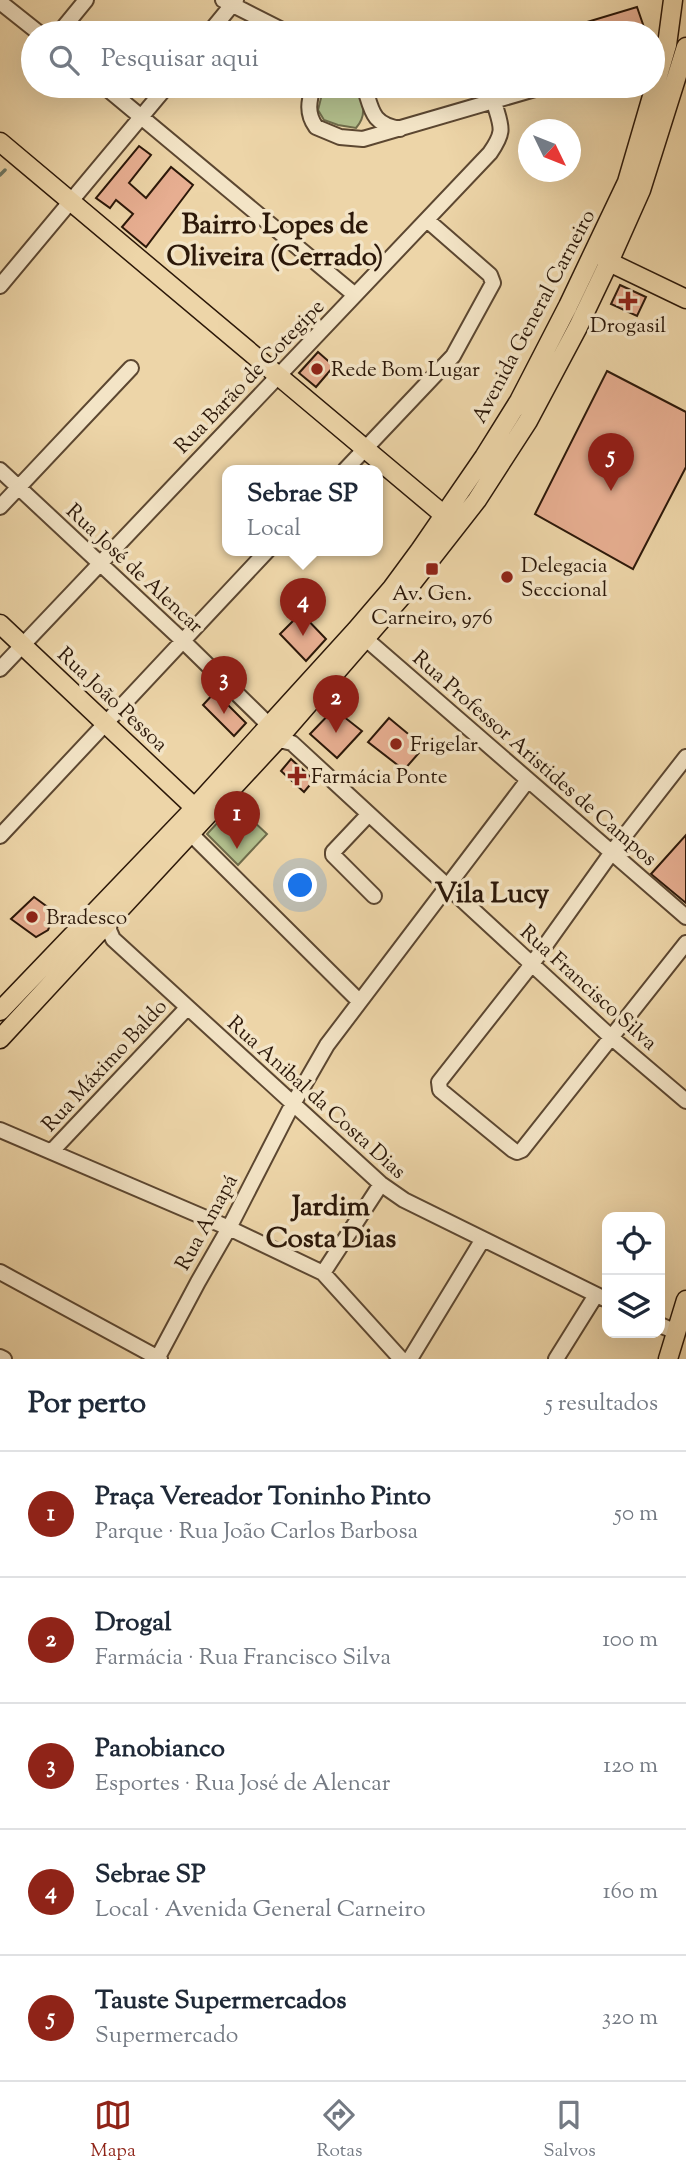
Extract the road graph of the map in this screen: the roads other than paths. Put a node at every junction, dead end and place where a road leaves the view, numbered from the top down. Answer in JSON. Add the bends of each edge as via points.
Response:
{"nodes":[{"id":1,"x":86,"y":0,"type":"edge"},
{"id":2,"x":673,"y":0,"type":"edge"},
{"id":3,"x":0,"y":2,"type":"edge"},
{"id":4,"x":230,"y":2,"type":"edge"},
{"id":5,"x":24,"y":21,"type":"edge"},
{"id":6,"x":69,"y":21,"type":"edge"},
{"id":7,"x":217,"y":21,"type":"edge"},
{"id":8,"x":266,"y":21,"type":"edge"},
{"id":9,"x":686,"y":25,"type":"edge"},
{"id":10,"x":665,"y":28,"type":"edge"},
{"id":11,"x":665,"y":41,"type":"edge"},
{"id":12,"x":686,"y":47,"type":"edge"},
{"id":13,"x":119,"y":98,"type":"edge"},
{"id":14,"x":157,"y":98,"type":"edge"},
{"id":15,"x":311,"y":98,"type":"edge"},
{"id":16,"x":368,"y":98,"type":"edge"},
{"id":17,"x":507,"y":98,"type":"edge"},
{"id":18,"x":649,"y":98,"type":"edge"},
{"id":19,"x":494,"y":102,"type":"junction"},
{"id":20,"x":372,"y":113,"type":"junction"},
{"id":21,"x":142,"y":116,"type":"junction"},
{"id":22,"x":402,"y":129,"type":"junction"},
{"id":23,"x":350,"y":139,"type":"junction"},
{"id":24,"x":0,"y":142,"type":"edge"},
{"id":25,"x":627,"y":182,"type":"junction"},
{"id":26,"x":71,"y":202,"type":"junction"},
{"id":27,"x":427,"y":220,"type":"junction"},
{"id":28,"x":609,"y":262,"type":"junction"},
{"id":29,"x":0,"y":286,"type":"edge"},
{"id":30,"x":355,"y":295,"type":"junction"},
{"id":31,"x":685,"y":297,"type":"edge"},
{"id":32,"x":131,"y":368,"type":"dead end"},
{"id":33,"x":278,"y":376,"type":"junction"},
{"id":34,"x":365,"y":449,"type":"junction"},
{"id":35,"x":350,"y":465,"type":"edge"},
{"id":36,"x":0,"y":470,"type":"edge"},
{"id":37,"x":18,"y":488,"type":"junction"},
{"id":38,"x":0,"y":507,"type":"edge"},
{"id":39,"x":444,"y":515,"type":"junction"},
{"id":40,"x":262,"y":556,"type":"edge"},
{"id":41,"x":100,"y":564,"type":"junction"},
{"id":42,"x":0,"y":624,"type":"edge"},
{"id":43,"x":361,"y":635,"type":"junction"},
{"id":44,"x":182,"y":640,"type":"junction"},
{"id":45,"x":22,"y":645,"type":"junction"},
{"id":46,"x":0,"y":669,"type":"edge"},
{"id":47,"x":105,"y":723,"type":"junction"},
{"id":48,"x":273,"y":733,"type":"junction"},
{"id":49,"x":686,"y":757,"type":"edge"},
{"id":50,"x":528,"y":780,"type":"junction"},
{"id":51,"x":194,"y":807,"type":"junction"},
{"id":52,"x":216,"y":807,"type":"junction"},
{"id":53,"x":369,"y":814,"type":"junction"},
{"id":54,"x":191,"y":834,"type":"junction"},
{"id":55,"x":0,"y":836,"type":"edge"},
{"id":56,"x":612,"y":852,"type":"junction"},
{"id":57,"x":447,"y":887,"type":"junction"},
{"id":58,"x":374,"y":896,"type":"dead end"},
{"id":59,"x":686,"y":917,"type":"edge"},
{"id":60,"x":110,"y":922,"type":"junction"},
{"id":61,"x":686,"y":943,"type":"edge"},
{"id":62,"x":532,"y":964,"type":"junction"},
{"id":63,"x":359,"y":1001,"type":"junction"},
{"id":64,"x":187,"y":1008,"type":"junction"},
{"id":65,"x":0,"y":1011,"type":"edge"},
{"id":66,"x":612,"y":1038,"type":"junction"},
{"id":67,"x":0,"y":1039,"type":"edge"},
{"id":68,"x":686,"y":1101,"type":"edge"},
{"id":69,"x":292,"y":1104,"type":"junction"},
{"id":70,"x":0,"y":1130,"type":"edge"},
{"id":71,"x":52,"y":1152,"type":"junction"},
{"id":72,"x":380,"y":1184,"type":"junction"},
{"id":73,"x":229,"y":1228,"type":"junction"},
{"id":74,"x":483,"y":1239,"type":"junction"},
{"id":75,"x":0,"y":1272,"type":"edge"},
{"id":76,"x":323,"y":1273,"type":"junction"},
{"id":77,"x":602,"y":1297,"type":"edge"},
{"id":78,"x":686,"y":1300,"type":"edge"},
{"id":79,"x":668,"y":1329,"type":"edge"},
{"id":80,"x":159,"y":1359,"type":"edge"},
{"id":81,"x":401,"y":1359,"type":"edge"},
{"id":82,"x":410,"y":1359,"type":"edge"},
{"id":83,"x":556,"y":1359,"type":"edge"},
{"id":84,"x":668,"y":1359,"type":"edge"}],
"edges":[{"from":1,"to":6,"type":"street"},
{"from":2,"to":10,"type":"main road","name":"Avenida General Carneiro"},
{"from":3,"to":5,"type":"street"},
{"from":4,"to":7,"type":"street"},
{"from":4,"to":8,"type":"street"},
{"from":9,"to":11,"type":"main road"},
{"from":12,"to":28,"type":"main road","name":"Avenida General Carneiro","via":[[641,190]]},
{"from":13,"to":21,"type":"street"},
{"from":14,"to":21,"type":"street"},
{"from":15,"to":23,"type":"street","via":[[311,120],[321,131]]},
{"from":16,"to":20,"type":"street"},
{"from":17,"to":19,"type":"street"},
{"from":18,"to":25,"type":"main road","name":"Avenida General Carneiro"},
{"from":19,"to":22,"type":"street"},
{"from":19,"to":27,"type":"street","name":"Rua Barão de Cotegipe","via":[[500,138]]},
{"from":20,"to":22,"type":"street","via":[[383,124]]},
{"from":20,"to":23,"type":"street","via":[[369,127]]},
{"from":21,"to":26,"type":"street"},
{"from":21,"to":30,"type":"street"},
{"from":22,"to":23,"type":"street"},
{"from":24,"to":26,"type":"main road"},
{"from":25,"to":28,"type":"main road","via":[[602,255]]},
{"from":25,"to":39,"type":"main road","name":"Avenida General Carneiro","via":[[519,401]]},
{"from":26,"to":29,"type":"street"},
{"from":26,"to":33,"type":"main road"},
{"from":27,"to":30,"type":"street","name":"Rua Barão de Cotegipe"},
{"from":27,"to":34,"type":"street","via":[[490,275],[493,283],[453,356]]},
{"from":28,"to":31,"type":"main road"},
{"from":28,"to":43,"type":"main road","name":"Avenida General Carneiro","via":[[528,421],[492,478],[454,530]]},
{"from":30,"to":33,"type":"street","name":"Rua Barão de Cotegipe"},
{"from":32,"to":37,"type":"street"},
{"from":33,"to":34,"type":"main road"},
{"from":33,"to":41,"type":"street","name":"Rua Barão de Cotegipe"},
{"from":34,"to":35,"type":"street"},
{"from":34,"to":39,"type":"main road"},
{"from":36,"to":37,"type":"street","name":"Rua José de Alencar"},
{"from":37,"to":38,"type":"street"},
{"from":37,"to":41,"type":"street","name":"Rua José de Alencar"},
{"from":39,"to":43,"type":"main road","name":"Avenida General Carneiro"},
{"from":40,"to":44,"type":"street"},
{"from":41,"to":44,"type":"street","name":"Rua José de Alencar"},
{"from":41,"to":45,"type":"street","name":"Rua Barão de Cotegipe"},
{"from":42,"to":45,"type":"main road","name":"Rua João Pessoa"},
{"from":43,"to":48,"type":"main road","name":"Avenida General Carneiro"},
{"from":43,"to":50,"type":"street","name":"Rua Professor Aristides de Campos"},
{"from":44,"to":47,"type":"street"},
{"from":44,"to":48,"type":"street","name":"Rua José de Alencar"},
{"from":45,"to":46,"type":"street","name":"Rua Barão de Cotegipe"},
{"from":45,"to":47,"type":"main road","name":"Rua João Pessoa"},
{"from":47,"to":51,"type":"main road","name":"Rua João Pessoa"},
{"from":47,"to":55,"type":"street"},
{"from":48,"to":51,"type":"main road","name":"Avenida General Carneiro"},
{"from":48,"to":52,"type":"main road","name":"Avenida General Carneiro"},
{"from":48,"to":53,"type":"street","name":"Rua Francisco Silva","via":[[292,743]]},
{"from":49,"to":56,"type":"street"},
{"from":50,"to":56,"type":"street","name":"Rua Professor Aristides de Campos"},
{"from":50,"to":57,"type":"street","name":"Rua Amapá"},
{"from":51,"to":52,"type":"main road"},
{"from":51,"to":65,"type":"main road","name":"Avenida General Carneiro"},
{"from":52,"to":54,"type":"main road","name":"Avenida General Carneiro"},
{"from":53,"to":57,"type":"street","name":"Rua Francisco Silva"},
{"from":53,"to":58,"type":"street","via":[[333,855]]},
{"from":54,"to":60,"type":"main road","name":"Avenida General Carneiro"},
{"from":54,"to":63,"type":"street"},
{"from":56,"to":59,"type":"street","name":"Rua Professor Aristides de Campos"},
{"from":56,"to":62,"type":"street"},
{"from":57,"to":62,"type":"street","name":"Rua Francisco Silva"},
{"from":57,"to":63,"type":"street","name":"Rua Amapá"},
{"from":60,"to":64,"type":"street","name":"Rua Anibal da Costa Dias","via":[[113,939]]},
{"from":60,"to":67,"type":"main road","name":"Avenida General Carneiro"},
{"from":61,"to":66,"type":"street"},
{"from":62,"to":66,"type":"street","name":"Rua Francisco Silva"},
{"from":62,"to":66,"type":"street","via":[[439,1082],[440,1090],[517,1152]]},
{"from":63,"to":69,"type":"street","name":"Rua Amapá"},
{"from":64,"to":69,"type":"street","name":"Rua Anibal da Costa Dias"},
{"from":64,"to":71,"type":"street","name":"Rua Máximo Baldo"},
{"from":66,"to":68,"type":"street","name":"Rua Francisco Silva"},
{"from":69,"to":72,"type":"street","name":"Rua Anibal da Costa Dias"},
{"from":69,"to":73,"type":"street","name":"Rua Amapá"},
{"from":70,"to":71,"type":"street"},
{"from":71,"to":73,"type":"street"},
{"from":72,"to":74,"type":"street","name":"Rua Anibal da Costa Dias"},
{"from":72,"to":76,"type":"street"},
{"from":73,"to":76,"type":"street"},
{"from":73,"to":80,"type":"street","name":"Rua Amapá"},
{"from":74,"to":77,"type":"street","name":"Rua Anibal da Costa Dias"},
{"from":74,"to":82,"type":"street"},
{"from":75,"to":80,"type":"street"},
{"from":76,"to":81,"type":"street"},
{"from":77,"to":83,"type":"street"},
{"from":78,"to":79,"type":"main road"},
{"from":79,"to":84,"type":"main road"}]}
